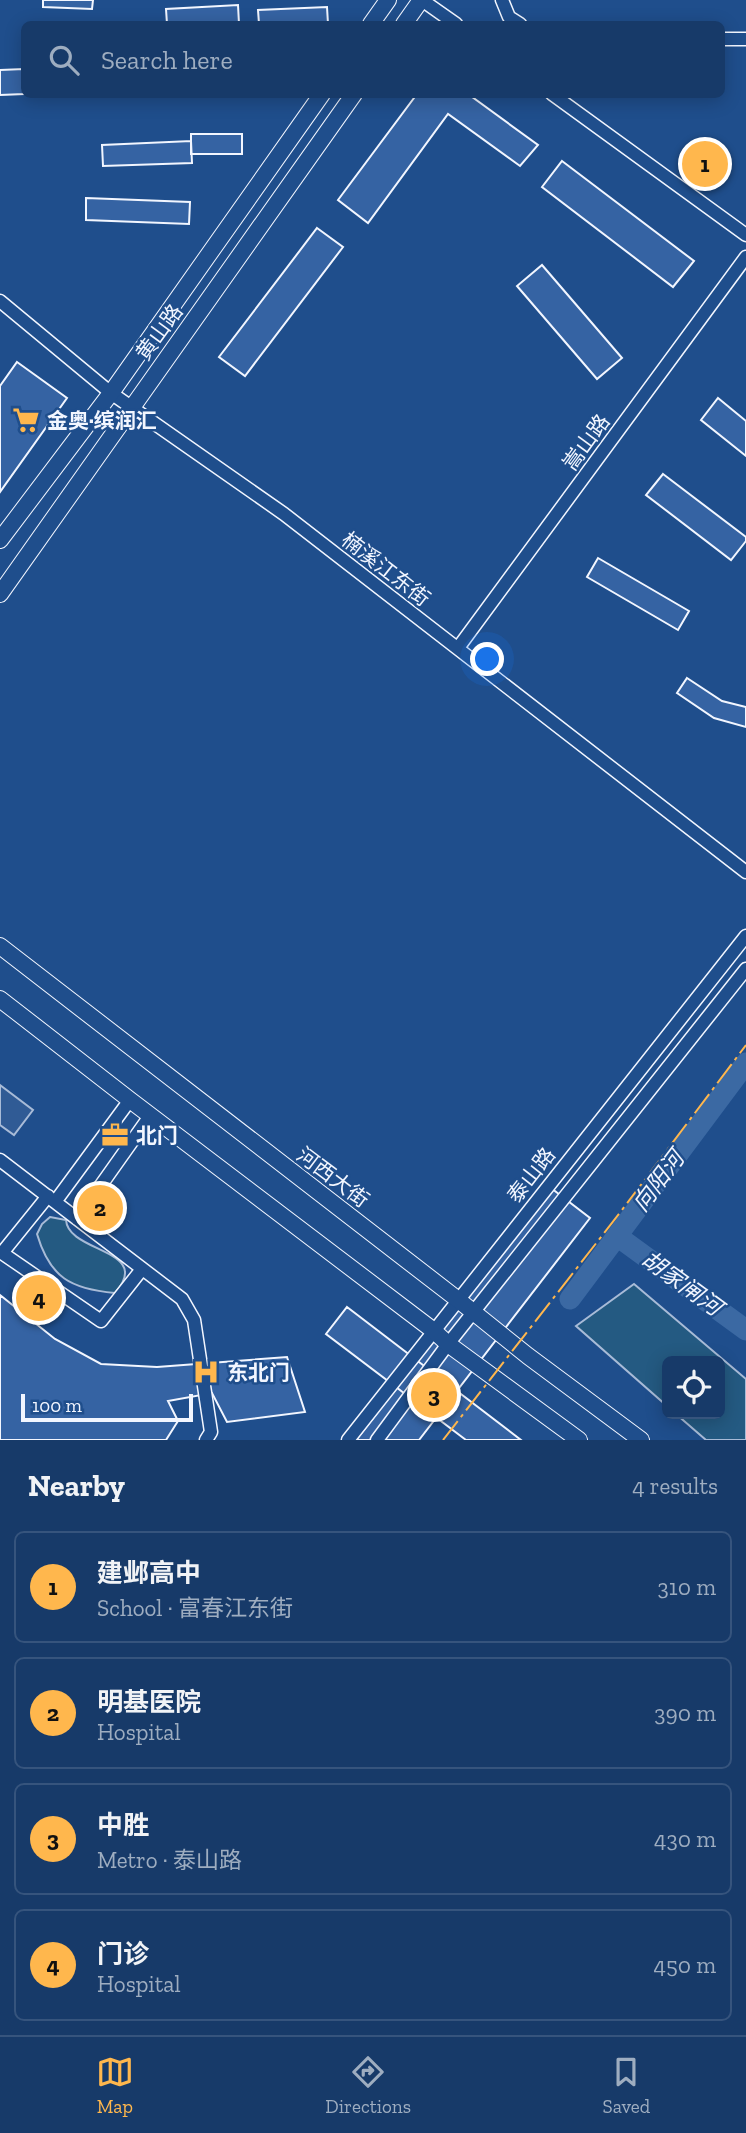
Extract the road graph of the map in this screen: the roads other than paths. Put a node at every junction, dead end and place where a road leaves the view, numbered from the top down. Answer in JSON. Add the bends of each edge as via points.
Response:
{"nodes":[{"id":1,"x":388,"y":0,"type":"edge"},
{"id":2,"x":422,"y":0,"type":"edge"},
{"id":3,"x":502,"y":0,"type":"edge"},
{"id":4,"x":373,"y":21,"type":"edge"},
{"id":5,"x":406,"y":21,"type":"edge"},
{"id":6,"x":452,"y":21,"type":"edge"},
{"id":7,"x":515,"y":21,"type":"edge"},
{"id":8,"x":725,"y":39,"type":"edge"},
{"id":9,"x":746,"y":39,"type":"edge"},
{"id":10,"x":319,"y":98,"type":"edge"},
{"id":11,"x":351,"y":98,"type":"edge"},
{"id":12,"x":558,"y":98,"type":"edge"},
{"id":13,"x":746,"y":235,"type":"edge"},
{"id":14,"x":746,"y":257,"type":"edge"},
{"id":15,"x":0,"y":301,"type":"edge"},
{"id":16,"x":111,"y":393,"type":"junction"},
{"id":17,"x":131,"y":407,"type":"junction"},
{"id":18,"x":0,"y":540,"type":"edge"},
{"id":19,"x":0,"y":594,"type":"edge"},
{"id":20,"x":458,"y":648,"type":"junction"},
{"id":21,"x":746,"y":872,"type":"edge"},
{"id":22,"x":746,"y":936,"type":"edge"},
{"id":23,"x":0,"y":946,"type":"edge"},
{"id":24,"x":746,"y":969,"type":"edge"},
{"id":25,"x":0,"y":999,"type":"edge"},
{"id":26,"x":130,"y":1100,"type":"junction"},
{"id":27,"x":150,"y":1116,"type":"junction"},
{"id":28,"x":0,"y":1160,"type":"edge"},
{"id":29,"x":51,"y":1199,"type":"junction"},
{"id":30,"x":77,"y":1219,"type":"junction"},
{"id":31,"x":142,"y":1269,"type":"junction"},
{"id":32,"x":457,"y":1299,"type":"junction"},
{"id":33,"x":474,"y":1312,"type":"junction"},
{"id":34,"x":434,"y":1331,"type":"junction"},
{"id":35,"x":448,"y":1344,"type":"junction"},
{"id":36,"x":206,"y":1440,"type":"edge"},
{"id":37,"x":348,"y":1440,"type":"edge"},
{"id":38,"x":377,"y":1440,"type":"edge"},
{"id":39,"x":579,"y":1440,"type":"edge"},
{"id":40,"x":641,"y":1440,"type":"edge"}],
"edges":[{"from":1,"to":4,"type":"main road"},
{"from":2,"to":5,"type":"main road"},
{"from":2,"to":6,"type":"street"},
{"from":3,"to":7,"type":"street"},
{"from":8,"to":9,"type":"street"},
{"from":10,"to":16,"type":"main road","name":"黄山路"},
{"from":11,"to":17,"type":"main road","name":"黄山路"},
{"from":12,"to":13,"type":"street"},
{"from":14,"to":20,"type":"street","name":"嵩山路"},
{"from":15,"to":16,"type":"street","name":"楠溪江东街"},
{"from":16,"to":17,"type":"street","name":"楠溪江东街"},
{"from":16,"to":18,"type":"main road","name":"黄山路"},
{"from":17,"to":19,"type":"main road","name":"黄山路"},
{"from":17,"to":20,"type":"street","name":"楠溪江东街","via":[[284,514]]},
{"from":20,"to":21,"type":"street","name":"楠溪江东街"},
{"from":22,"to":32,"type":"street","name":"泰山路"},
{"from":23,"to":32,"type":"main road","name":"河西大街"},
{"from":24,"to":33,"type":"street","name":"泰山路"},
{"from":25,"to":26,"type":"main road"},
{"from":26,"to":27,"type":"main road"},
{"from":26,"to":29,"type":"street"},
{"from":27,"to":30,"type":"street"},
{"from":27,"to":34,"type":"main road"},
{"from":28,"to":29,"type":"street"},
{"from":29,"to":30,"type":"street"},
{"from":29,"to":31,"type":"street","via":[[2,1253],[101,1321]]},
{"from":30,"to":31,"type":"street"},
{"from":31,"to":36,"type":"street","via":[[182,1299],[194,1321],[211,1432]]},
{"from":32,"to":33,"type":"main road","name":"河西大街"},
{"from":32,"to":34,"type":"street","name":"泰山路"},
{"from":33,"to":35,"type":"street","name":"泰山路"},
{"from":33,"to":40,"type":"main road","name":"河西大街"},
{"from":34,"to":35,"type":"main road"},
{"from":34,"to":37,"type":"street","name":"泰山路"},
{"from":35,"to":38,"type":"street","name":"泰山路"},
{"from":35,"to":39,"type":"main road"}]}
